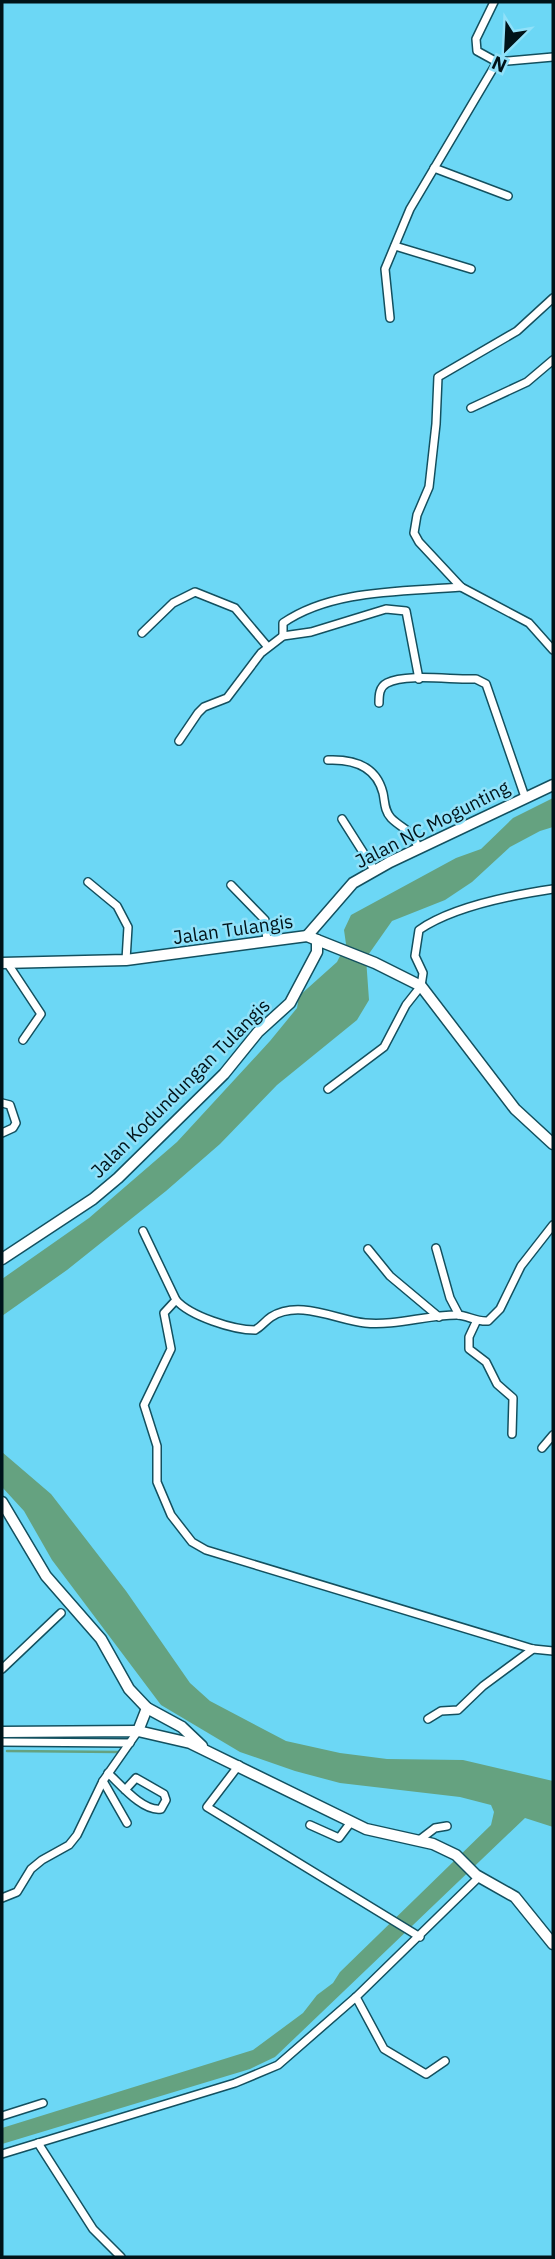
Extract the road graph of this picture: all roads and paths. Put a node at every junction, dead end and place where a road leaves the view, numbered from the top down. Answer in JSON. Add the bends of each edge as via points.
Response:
{"nodes":[{"id":1,"x":494,"y":2,"type":"edge"},
{"id":2,"x":553,"y":57,"type":"edge"},
{"id":3,"x":497,"y":62,"type":"junction"},
{"id":4,"x":434,"y":168,"type":"junction"},
{"id":5,"x":508,"y":196,"type":"dead end"},
{"id":6,"x":395,"y":246,"type":"junction"},
{"id":7,"x":471,"y":269,"type":"dead end"},
{"id":8,"x":553,"y":298,"type":"edge"},
{"id":9,"x":390,"y":318,"type":"dead end"},
{"id":10,"x":553,"y":360,"type":"edge"},
{"id":11,"x":471,"y":408,"type":"dead end"},
{"id":12,"x":461,"y":587,"type":"junction"},
{"id":13,"x":142,"y":633,"type":"dead end"},
{"id":14,"x":283,"y":636,"type":"junction"},
{"id":15,"x":267,"y":646,"type":"junction"},
{"id":16,"x":553,"y":650,"type":"edge"},
{"id":17,"x":419,"y":679,"type":"junction"},
{"id":18,"x":379,"y":703,"type":"dead end"},
{"id":19,"x":180,"y":741,"type":"dead end"},
{"id":20,"x":328,"y":760,"type":"dead end"},
{"id":21,"x":553,"y":785,"type":"edge"},
{"id":22,"x":525,"y":797,"type":"junction"},
{"id":23,"x":342,"y":819,"type":"dead end"},
{"id":24,"x":418,"y":849,"type":"junction"},
{"id":25,"x":375,"y":871,"type":"junction"},
{"id":26,"x":88,"y":882,"type":"dead end"},
{"id":27,"x":232,"y":885,"type":"dead end"},
{"id":28,"x":553,"y":889,"type":"edge"},
{"id":29,"x":312,"y":938,"type":"junction"},
{"id":30,"x":267,"y":941,"type":"junction"},
{"id":31,"x":126,"y":960,"type":"junction"},
{"id":32,"x":5,"y":964,"type":"edge"},
{"id":33,"x":421,"y":986,"type":"junction"},
{"id":34,"x":23,"y":1040,"type":"dead end"},
{"id":35,"x":328,"y":1089,"type":"dead end"},
{"id":36,"x":2,"y":1103,"type":"edge"},
{"id":37,"x":2,"y":1133,"type":"edge"},
{"id":38,"x":553,"y":1144,"type":"edge"},
{"id":39,"x":553,"y":1225,"type":"edge"},
{"id":40,"x":143,"y":1231,"type":"dead end"},
{"id":41,"x":436,"y":1248,"type":"dead end"},
{"id":42,"x":368,"y":1250,"type":"dead end"},
{"id":43,"x":2,"y":1259,"type":"edge"},
{"id":44,"x":176,"y":1300,"type":"junction"},
{"id":45,"x":459,"y":1315,"type":"junction"},
{"id":46,"x":439,"y":1317,"type":"junction"},
{"id":47,"x":476,"y":1322,"type":"junction"},
{"id":48,"x":512,"y":1434,"type":"dead end"},
{"id":49,"x":553,"y":1435,"type":"edge"},
{"id":50,"x":542,"y":1448,"type":"dead end"},
{"id":51,"x":2,"y":1502,"type":"edge"},
{"id":52,"x":61,"y":1613,"type":"dead end"},
{"id":53,"x":533,"y":1649,"type":"junction"},
{"id":54,"x":553,"y":1651,"type":"edge"},
{"id":55,"x":2,"y":1669,"type":"edge"},
{"id":56,"x":147,"y":1708,"type":"junction"},
{"id":57,"x":428,"y":1719,"type":"dead end"},
{"id":58,"x":138,"y":1731,"type":"junction"},
{"id":59,"x":2,"y":1732,"type":"edge"},
{"id":60,"x":2,"y":1742,"type":"edge"},
{"id":61,"x":130,"y":1743,"type":"junction"},
{"id":62,"x":206,"y":1750,"type":"junction"},
{"id":63,"x":239,"y":1765,"type":"junction"},
{"id":64,"x":108,"y":1773,"type":"junction"},
{"id":65,"x":103,"y":1781,"type":"junction"},
{"id":66,"x":125,"y":1790,"type":"junction"},
{"id":67,"x":351,"y":1822,"type":"junction"},
{"id":68,"x":127,"y":1823,"type":"dead end"},
{"id":69,"x":310,"y":1825,"type":"dead end"},
{"id":70,"x":447,"y":1826,"type":"dead end"},
{"id":71,"x":418,"y":1842,"type":"junction"},
{"id":72,"x":478,"y":1876,"type":"junction"},
{"id":73,"x":2,"y":1898,"type":"edge"},
{"id":74,"x":417,"y":1935,"type":"junction"},
{"id":75,"x":552,"y":1941,"type":"edge"},
{"id":76,"x":356,"y":1997,"type":"junction"},
{"id":77,"x":445,"y":2061,"type":"dead end"},
{"id":78,"x":43,"y":2103,"type":"dead end"},
{"id":79,"x":2,"y":2116,"type":"edge"},
{"id":80,"x":38,"y":2143,"type":"junction"},
{"id":81,"x":2,"y":2154,"type":"edge"},
{"id":82,"x":121,"y":2257,"type":"edge"}],
"edges":[{"from":1,"to":3,"type":"street","via":[[475,46]]},
{"from":2,"to":3,"type":"street"},
{"from":3,"to":4,"type":"street"},
{"from":4,"to":5,"type":"street"},
{"from":4,"to":6,"type":"street"},
{"from":6,"to":7,"type":"street"},
{"from":6,"to":9,"type":"street","via":[[385,269]]},
{"from":8,"to":12,"type":"street","via":[[517,331],[436,380],[429,487],[414,533]]},
{"from":10,"to":11,"type":"street","via":[[527,382]]},
{"from":12,"to":14,"type":"street","via":[[328,601],[283,622]]},
{"from":12,"to":16,"type":"street","via":[[529,623]]},
{"from":13,"to":15,"type":"street","via":[[173,603],[195,592],[235,608]]},
{"from":14,"to":15,"type":"street"},
{"from":14,"to":17,"type":"street","via":[[402,608],[407,613]]},
{"from":15,"to":19,"type":"street","via":[[230,694],[204,707]]},
{"from":17,"to":18,"type":"street","via":[[386,683]]},
{"from":17,"to":22,"type":"street","via":[[476,679],[486,684]]},
{"from":20,"to":24,"type":"street","via":[[355,761],[365,768],[383,791],[392,819],[412,831]]},
{"from":21,"to":22,"type":"street","name":"Jalan NC Mogunting"},
{"from":22,"to":24,"type":"street","name":"Jalan NC Mogunting"},
{"from":23,"to":25,"type":"street"},
{"from":24,"to":25,"type":"street","name":"Jalan NC Mogunting"},
{"from":25,"to":29,"type":"street","name":"Jalan NC Mogunting","via":[[353,884]]},
{"from":26,"to":31,"type":"street","via":[[117,906],[128,927]]},
{"from":27,"to":30,"type":"street","via":[[265,920]]},
{"from":28,"to":33,"type":"street","via":[[497,900],[432,921],[419,930],[415,956],[424,978]]},
{"from":29,"to":30,"type":"street","name":"Jalan Tulangis"},
{"from":29,"to":33,"type":"street","name":"Jalan Tulangis"},
{"from":29,"to":43,"type":"street","name":"Jalan Kodundungan Tulangis","via":[[317,952],[290,1003],[258,1032],[224,1074],[93,1199]]},
{"from":30,"to":31,"type":"street","name":"Jalan Tulangis"},
{"from":31,"to":32,"type":"street","name":"Jalan Tulangis"},
{"from":32,"to":34,"type":"street","via":[[41,1013]]},
{"from":33,"to":35,"type":"street","via":[[384,1047]]},
{"from":33,"to":38,"type":"street","name":"Jalan Tulangis","via":[[515,1109]]},
{"from":36,"to":37,"type":"street","via":[[10,1105],[16,1123]]},
{"from":39,"to":47,"type":"street","via":[[521,1266],[500,1308],[488,1321]]},
{"from":40,"to":44,"type":"street"},
{"from":41,"to":45,"type":"street"},
{"from":42,"to":46,"type":"street","via":[[390,1276]]},
{"from":44,"to":46,"type":"street","via":[[189,1312],[248,1330],[290,1311],[336,1314],[363,1323]]},
{"from":44,"to":53,"type":"street","via":[[164,1313],[170,1354],[144,1405],[157,1446],[157,1482],[171,1515],[192,1542]]},
{"from":45,"to":46,"type":"street"},
{"from":45,"to":47,"type":"street"},
{"from":47,"to":48,"type":"street","via":[[469,1349],[486,1362],[497,1384],[513,1398]]},
{"from":49,"to":50,"type":"street"},
{"from":51,"to":56,"type":"street","via":[[38,1565],[101,1639],[129,1689]]},
{"from":52,"to":55,"type":"street"},
{"from":53,"to":54,"type":"street"},
{"from":53,"to":57,"type":"street","via":[[458,1710],[441,1711]]},
{"from":56,"to":58,"type":"street"},
{"from":56,"to":62,"type":"street","via":[[182,1727]]},
{"from":58,"to":59,"type":"street"},
{"from":58,"to":61,"type":"street"},
{"from":58,"to":62,"type":"street"},
{"from":60,"to":61,"type":"street"},
{"from":61,"to":64,"type":"street"},
{"from":62,"to":63,"type":"street"},
{"from":63,"to":67,"type":"street"},
{"from":63,"to":74,"type":"street","via":[[207,1807]]},
{"from":64,"to":65,"type":"street"},
{"from":64,"to":66,"type":"street"},
{"from":65,"to":68,"type":"street"},
{"from":65,"to":73,"type":"street","via":[[69,1846],[41,1860],[17,1892]]},
{"from":66,"to":66,"type":"street","via":[[156,1811],[166,1800],[164,1794],[136,1778]]},
{"from":67,"to":69,"type":"street","via":[[339,1838]]},
{"from":67,"to":71,"type":"street","via":[[381,1835]]},
{"from":70,"to":71,"type":"street","via":[[435,1828]]},
{"from":71,"to":72,"type":"street","via":[[456,1855]]},
{"from":72,"to":74,"type":"street"},
{"from":72,"to":75,"type":"street","via":[[515,1897]]},
{"from":74,"to":76,"type":"street"},
{"from":76,"to":77,"type":"street","via":[[390,2054],[426,2074]]},
{"from":76,"to":80,"type":"street","via":[[289,2057],[265,2072]]},
{"from":78,"to":79,"type":"street"},
{"from":80,"to":81,"type":"street"},
{"from":80,"to":82,"type":"street","via":[[93,2229]]}]}
